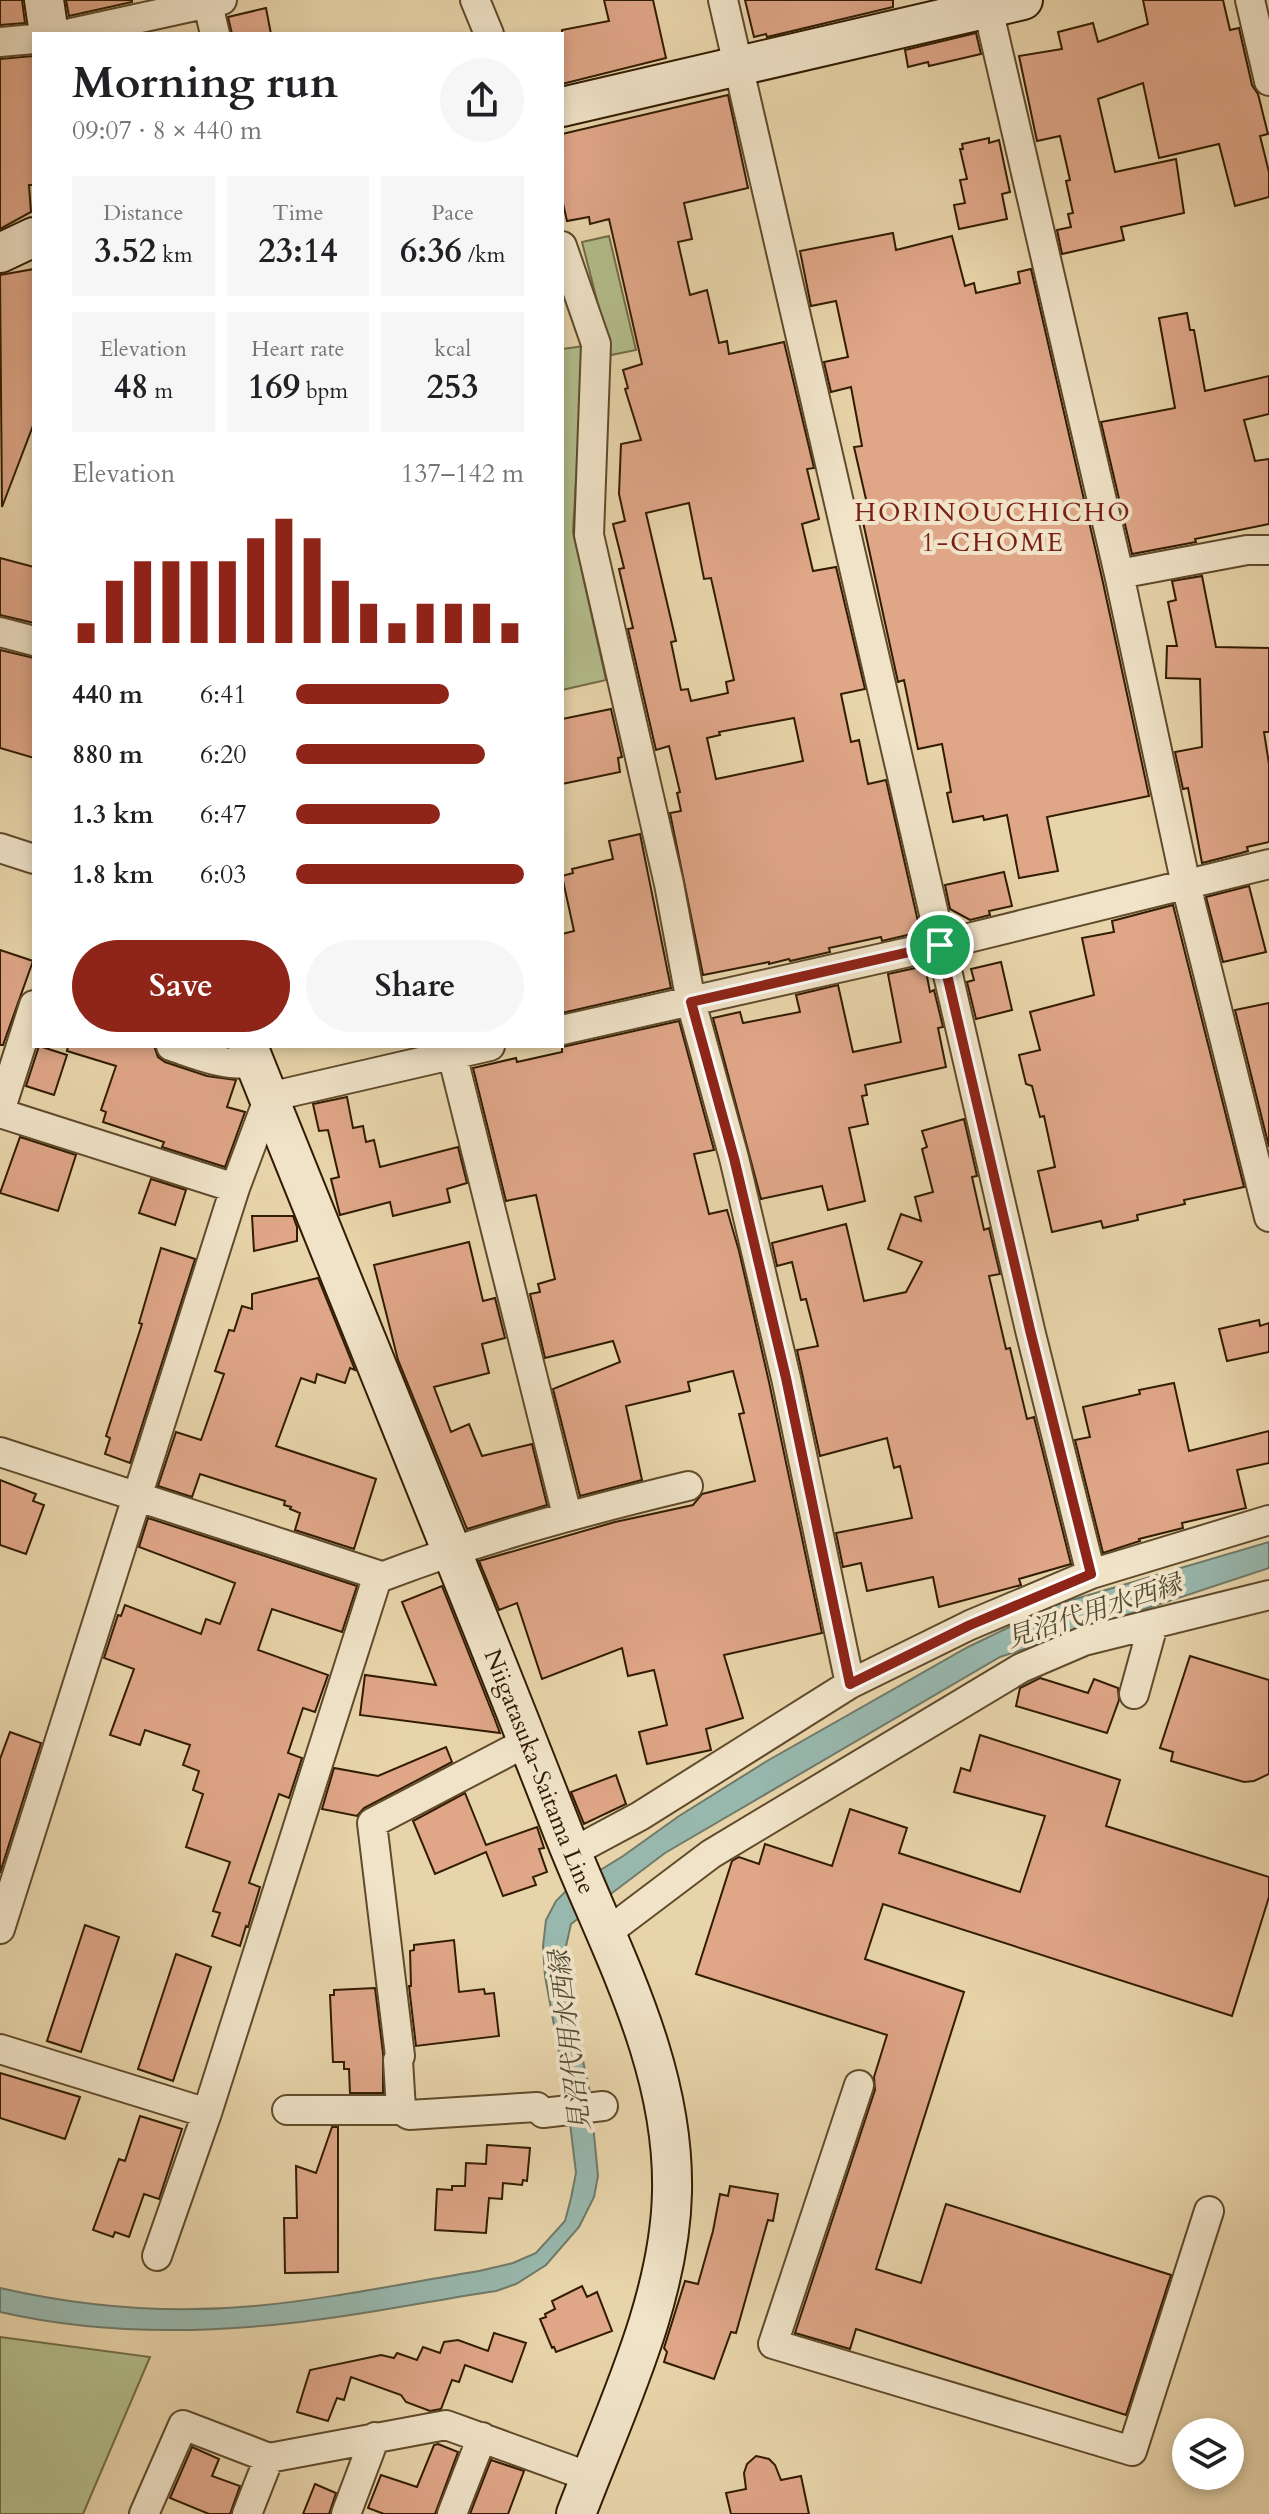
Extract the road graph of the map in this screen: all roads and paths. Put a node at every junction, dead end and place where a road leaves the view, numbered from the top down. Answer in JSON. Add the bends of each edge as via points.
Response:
{"nodes":[{"id":1,"x":44,"y":0,"type":"edge"},
{"id":2,"x":475,"y":0,"type":"edge"},
{"id":3,"x":723,"y":0,"type":"edge"},
{"id":4,"x":1250,"y":0,"type":"edge"},
{"id":5,"x":212,"y":1,"type":"edge"},
{"id":6,"x":999,"y":3,"type":"edge"},
{"id":7,"x":49,"y":32,"type":"edge"},
{"id":8,"x":76,"y":32,"type":"edge"},
{"id":9,"x":215,"y":32,"type":"edge"},
{"id":10,"x":488,"y":32,"type":"edge"},
{"id":11,"x":32,"y":39,"type":"edge"},
{"id":12,"x":0,"y":42,"type":"edge"},
{"id":13,"x":736,"y":66,"type":"junction"},
{"id":14,"x":1269,"y":81,"type":"edge"},
{"id":15,"x":564,"y":107,"type":"edge"},
{"id":16,"x":32,"y":238,"type":"edge"},
{"id":17,"x":564,"y":252,"type":"edge"},
{"id":18,"x":0,"y":253,"type":"edge"},
{"id":19,"x":1269,"y":550,"type":"edge"},
{"id":20,"x":1119,"y":574,"type":"junction"},
{"id":21,"x":0,"y":632,"type":"edge"},
{"id":22,"x":32,"y":640,"type":"edge"},
{"id":23,"x":0,"y":848,"type":"edge"},
{"id":24,"x":32,"y":858,"type":"edge"},
{"id":25,"x":1269,"y":864,"type":"edge"},
{"id":26,"x":1186,"y":885,"type":"junction"},
{"id":27,"x":940,"y":945,"type":"junction"},
{"id":28,"x":691,"y":1002,"type":"junction"},
{"id":29,"x":32,"y":1011,"type":"edge"},
{"id":30,"x":564,"y":1030,"type":"edge"},
{"id":31,"x":177,"y":1048,"type":"edge"},
{"id":32,"x":451,"y":1050,"type":"edge"},
{"id":33,"x":251,"y":1054,"type":"edge"},
{"id":34,"x":269,"y":1097,"type":"junction"},
{"id":35,"x":0,"y":1112,"type":"edge"},
{"id":36,"x":235,"y":1188,"type":"junction"},
{"id":37,"x":1269,"y":1217,"type":"edge"},
{"id":38,"x":0,"y":1452,"type":"edge"},
{"id":39,"x":688,"y":1486,"type":"dead end"},
{"id":40,"x":138,"y":1497,"type":"junction"},
{"id":41,"x":567,"y":1515,"type":"junction"},
{"id":42,"x":1269,"y":1520,"type":"edge"},
{"id":43,"x":452,"y":1550,"type":"junction"},
{"id":44,"x":1091,"y":1574,"type":"junction"},
{"id":45,"x":378,"y":1575,"type":"junction"},
{"id":46,"x":1269,"y":1595,"type":"edge"},
{"id":47,"x":1153,"y":1625,"type":"junction"},
{"id":48,"x":850,"y":1684,"type":"junction"},
{"id":49,"x":1134,"y":1694,"type":"dead end"},
{"id":50,"x":527,"y":1742,"type":"junction"},
{"id":51,"x":573,"y":1859,"type":"junction"},
{"id":52,"x":602,"y":1925,"type":"junction"},
{"id":53,"x":0,"y":1929,"type":"edge"},
{"id":54,"x":0,"y":2049,"type":"edge"},
{"id":55,"x":859,"y":2085,"type":"dead end"},
{"id":56,"x":599,"y":2107,"type":"dead end"},
{"id":57,"x":287,"y":2110,"type":"dead end"},
{"id":58,"x":401,"y":2110,"type":"junction"},
{"id":59,"x":207,"y":2113,"type":"junction"},
{"id":60,"x":1209,"y":2211,"type":"dead end"},
{"id":61,"x":157,"y":2256,"type":"dead end"},
{"id":62,"x":375,"y":2437,"type":"junction"},
{"id":63,"x":482,"y":2437,"type":"junction"},
{"id":64,"x":269,"y":2458,"type":"junction"},
{"id":65,"x":590,"y":2477,"type":"junction"},
{"id":66,"x":144,"y":2514,"type":"edge"},
{"id":67,"x":247,"y":2514,"type":"edge"},
{"id":68,"x":346,"y":2514,"type":"edge"},
{"id":69,"x":452,"y":2514,"type":"edge"},
{"id":70,"x":576,"y":2514,"type":"edge"}],
"edges":[{"from":1,"to":7,"type":"main road"},
{"from":2,"to":10,"type":"street"},
{"from":3,"to":13,"type":"street"},
{"from":4,"to":14,"type":"street"},
{"from":5,"to":8,"type":"street"},
{"from":5,"to":9,"type":"street"},
{"from":6,"to":13,"type":"main road"},
{"from":6,"to":20,"type":"street"},
{"from":11,"to":12,"type":"street"},
{"from":13,"to":15,"type":"main road"},
{"from":13,"to":27,"type":"street"},
{"from":16,"to":18,"type":"main road"},
{"from":17,"to":28,"type":"street","via":[[596,344],[589,535]]},
{"from":19,"to":20,"type":"street"},
{"from":20,"to":26,"type":"street"},
{"from":21,"to":22,"type":"street"},
{"from":23,"to":24,"type":"street"},
{"from":25,"to":26,"type":"street"},
{"from":26,"to":27,"type":"street"},
{"from":26,"to":37,"type":"street"},
{"from":27,"to":28,"type":"street"},
{"from":27,"to":44,"type":"street"},
{"from":28,"to":30,"type":"street"},
{"from":28,"to":48,"type":"street","via":[[786,1378]]},
{"from":29,"to":35,"type":"street"},
{"from":31,"to":33,"type":"street","via":[[240,1065]]},
{"from":32,"to":34,"type":"street"},
{"from":32,"to":41,"type":"street"},
{"from":33,"to":34,"type":"main road","name":"Niigatasuka-Saitama Line"},
{"from":34,"to":36,"type":"street"},
{"from":34,"to":43,"type":"main road","name":"Niigatasuka-Saitama Line"},
{"from":35,"to":36,"type":"street"},
{"from":36,"to":40,"type":"street"},
{"from":38,"to":40,"type":"street"},
{"from":39,"to":41,"type":"street"},
{"from":40,"to":45,"type":"street"},
{"from":40,"to":53,"type":"street"},
{"from":41,"to":43,"type":"street"},
{"from":42,"to":44,"type":"street"},
{"from":43,"to":45,"type":"street"},
{"from":43,"to":50,"type":"main road","name":"Niigatasuka-Saitama Line"},
{"from":44,"to":48,"type":"street"},
{"from":45,"to":59,"type":"street"},
{"from":46,"to":47,"type":"street"},
{"from":47,"to":49,"type":"street"},
{"from":47,"to":52,"type":"street","via":[[1084,1641],[1021,1668]]},
{"from":48,"to":51,"type":"street"},
{"from":50,"to":51,"type":"main road","name":"Niigatasuka-Saitama Line"},
{"from":50,"to":58,"type":"street","via":[[372,1823],[400,2056]]},
{"from":51,"to":52,"type":"main road","name":"Niigatasuka-Saitama Line"},
{"from":52,"to":65,"type":"main road","name":"Niigatasuka-Saitama Line","via":[[660,2081],[672,2192],[667,2246],[651,2313]]},
{"from":54,"to":59,"type":"street"},
{"from":55,"to":60,"type":"street","via":[[773,2344],[1132,2451]]},
{"from":56,"to":58,"type":"street","via":[[543,2113],[537,2107],[409,2115]]},
{"from":57,"to":58,"type":"street"},
{"from":59,"to":61,"type":"street"},
{"from":62,"to":63,"type":"street","via":[[446,2425]]},
{"from":62,"to":64,"type":"street"},
{"from":62,"to":68,"type":"street"},
{"from":63,"to":65,"type":"street"},
{"from":63,"to":69,"type":"street"},
{"from":64,"to":66,"type":"street","via":[[183,2425]]},
{"from":64,"to":67,"type":"street"},
{"from":65,"to":70,"type":"main road","name":"Niigatasuka-Saitama Line"}]}
